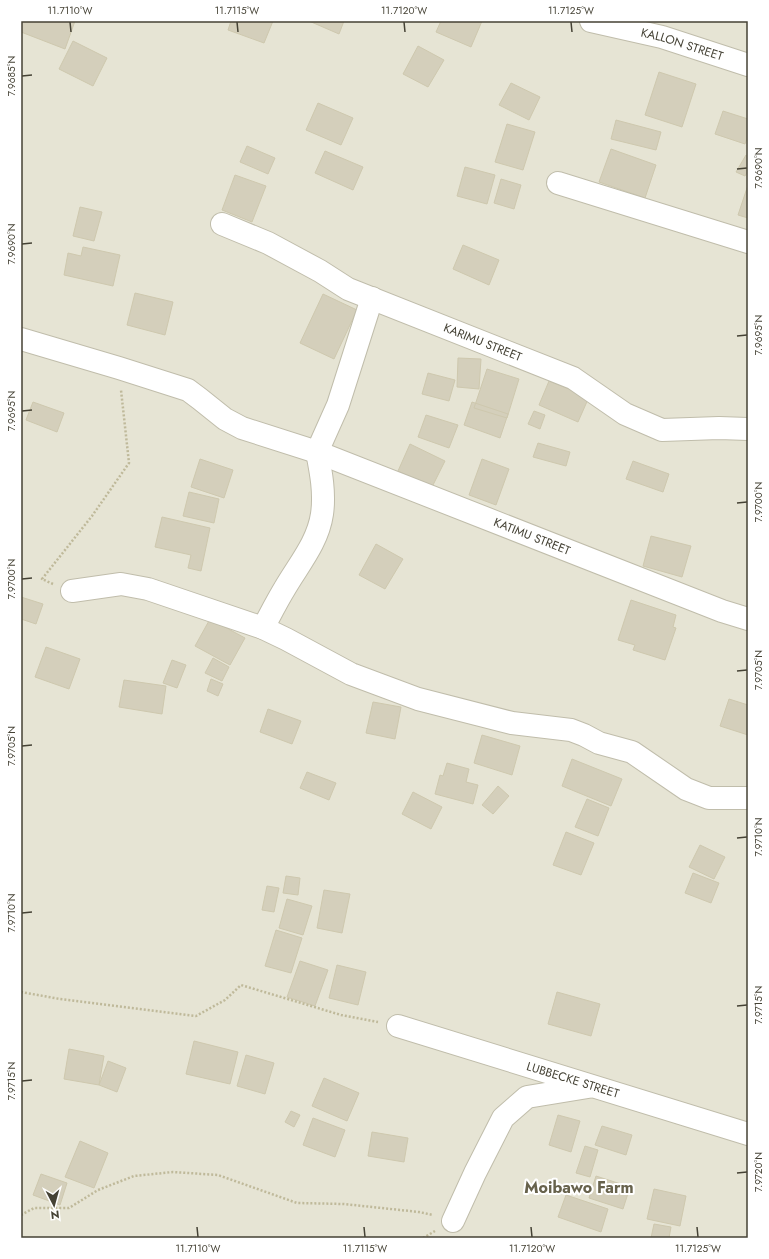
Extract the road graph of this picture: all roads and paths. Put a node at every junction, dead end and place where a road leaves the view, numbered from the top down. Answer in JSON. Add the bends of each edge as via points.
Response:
{"nodes":[{"id":1,"x":591,"y":21,"type":"edge"},
{"id":2,"x":748,"y":65,"type":"edge"},
{"id":3,"x":558,"y":183,"type":"dead end"},
{"id":4,"x":222,"y":224,"type":"dead end"},
{"id":5,"x":748,"y":242,"type":"edge"},
{"id":6,"x":372,"y":298,"type":"junction"},
{"id":7,"x":21,"y":339,"type":"edge"},
{"id":8,"x":119,"y":368,"type":"junction"},
{"id":9,"x":748,"y":429,"type":"edge"},
{"id":10,"x":317,"y":452,"type":"junction"},
{"id":11,"x":72,"y":591,"type":"joint"},
{"id":12,"x":748,"y":620,"type":"edge"},
{"id":13,"x":263,"y":628,"type":"junction"},
{"id":14,"x":748,"y":798,"type":"edge"},
{"id":15,"x":21,"y":992,"type":"edge"},
{"id":16,"x":398,"y":1026,"type":"joint"},
{"id":17,"x":593,"y":1086,"type":"junction"},
{"id":18,"x":748,"y":1134,"type":"edge"},
{"id":19,"x":21,"y":1215,"type":"edge"},
{"id":20,"x":453,"y":1221,"type":"joint"}],
"edges":[{"from":1,"to":2,"type":"street","name":"KALLON STREET","via":[[662,37]]},
{"from":3,"to":5,"type":"street"},
{"from":4,"to":6,"type":"street","name":"KARIMU STREET","via":[[268,243],[348,289]]},
{"from":6,"to":9,"type":"street","name":"KARIMU STREET","via":[[573,378],[625,414],[662,430]]},
{"from":6,"to":10,"type":"street","via":[[338,405]]},
{"from":7,"to":8,"type":"street","name":"KATIMU STREET"},
{"from":8,"to":10,"type":"street","name":"KATIMU STREET","via":[[188,390],[225,419],[242,428]]},
{"from":8,"to":11,"type":"path","via":[[129,463],[42,580]]},
{"from":10,"to":12,"type":"street","name":"KATIMU STREET"},
{"from":10,"to":13,"type":"street","via":[[323,490],[318,531],[309,551],[285,587]]},
{"from":11,"to":13,"type":"street","via":[[122,584],[148,589]]},
{"from":13,"to":14,"type":"street","via":[[351,674],[418,699],[512,723],[571,730],[600,743],[632,752],[686,789],[709,798]]},
{"from":15,"to":16,"type":"path","via":[[196,1016],[225,1000],[241,985],[341,1015]]},
{"from":16,"to":17,"type":"street","name":"LUBBECKE STREET"},
{"from":17,"to":18,"type":"street","name":"LUBBECKE STREET"},
{"from":17,"to":20,"type":"street","via":[[528,1097],[503,1118]]},
{"from":19,"to":20,"type":"path","via":[[34,1208],[69,1208],[98,1190],[134,1176],[173,1172],[218,1175],[297,1203],[344,1204],[419,1212]]}]}
